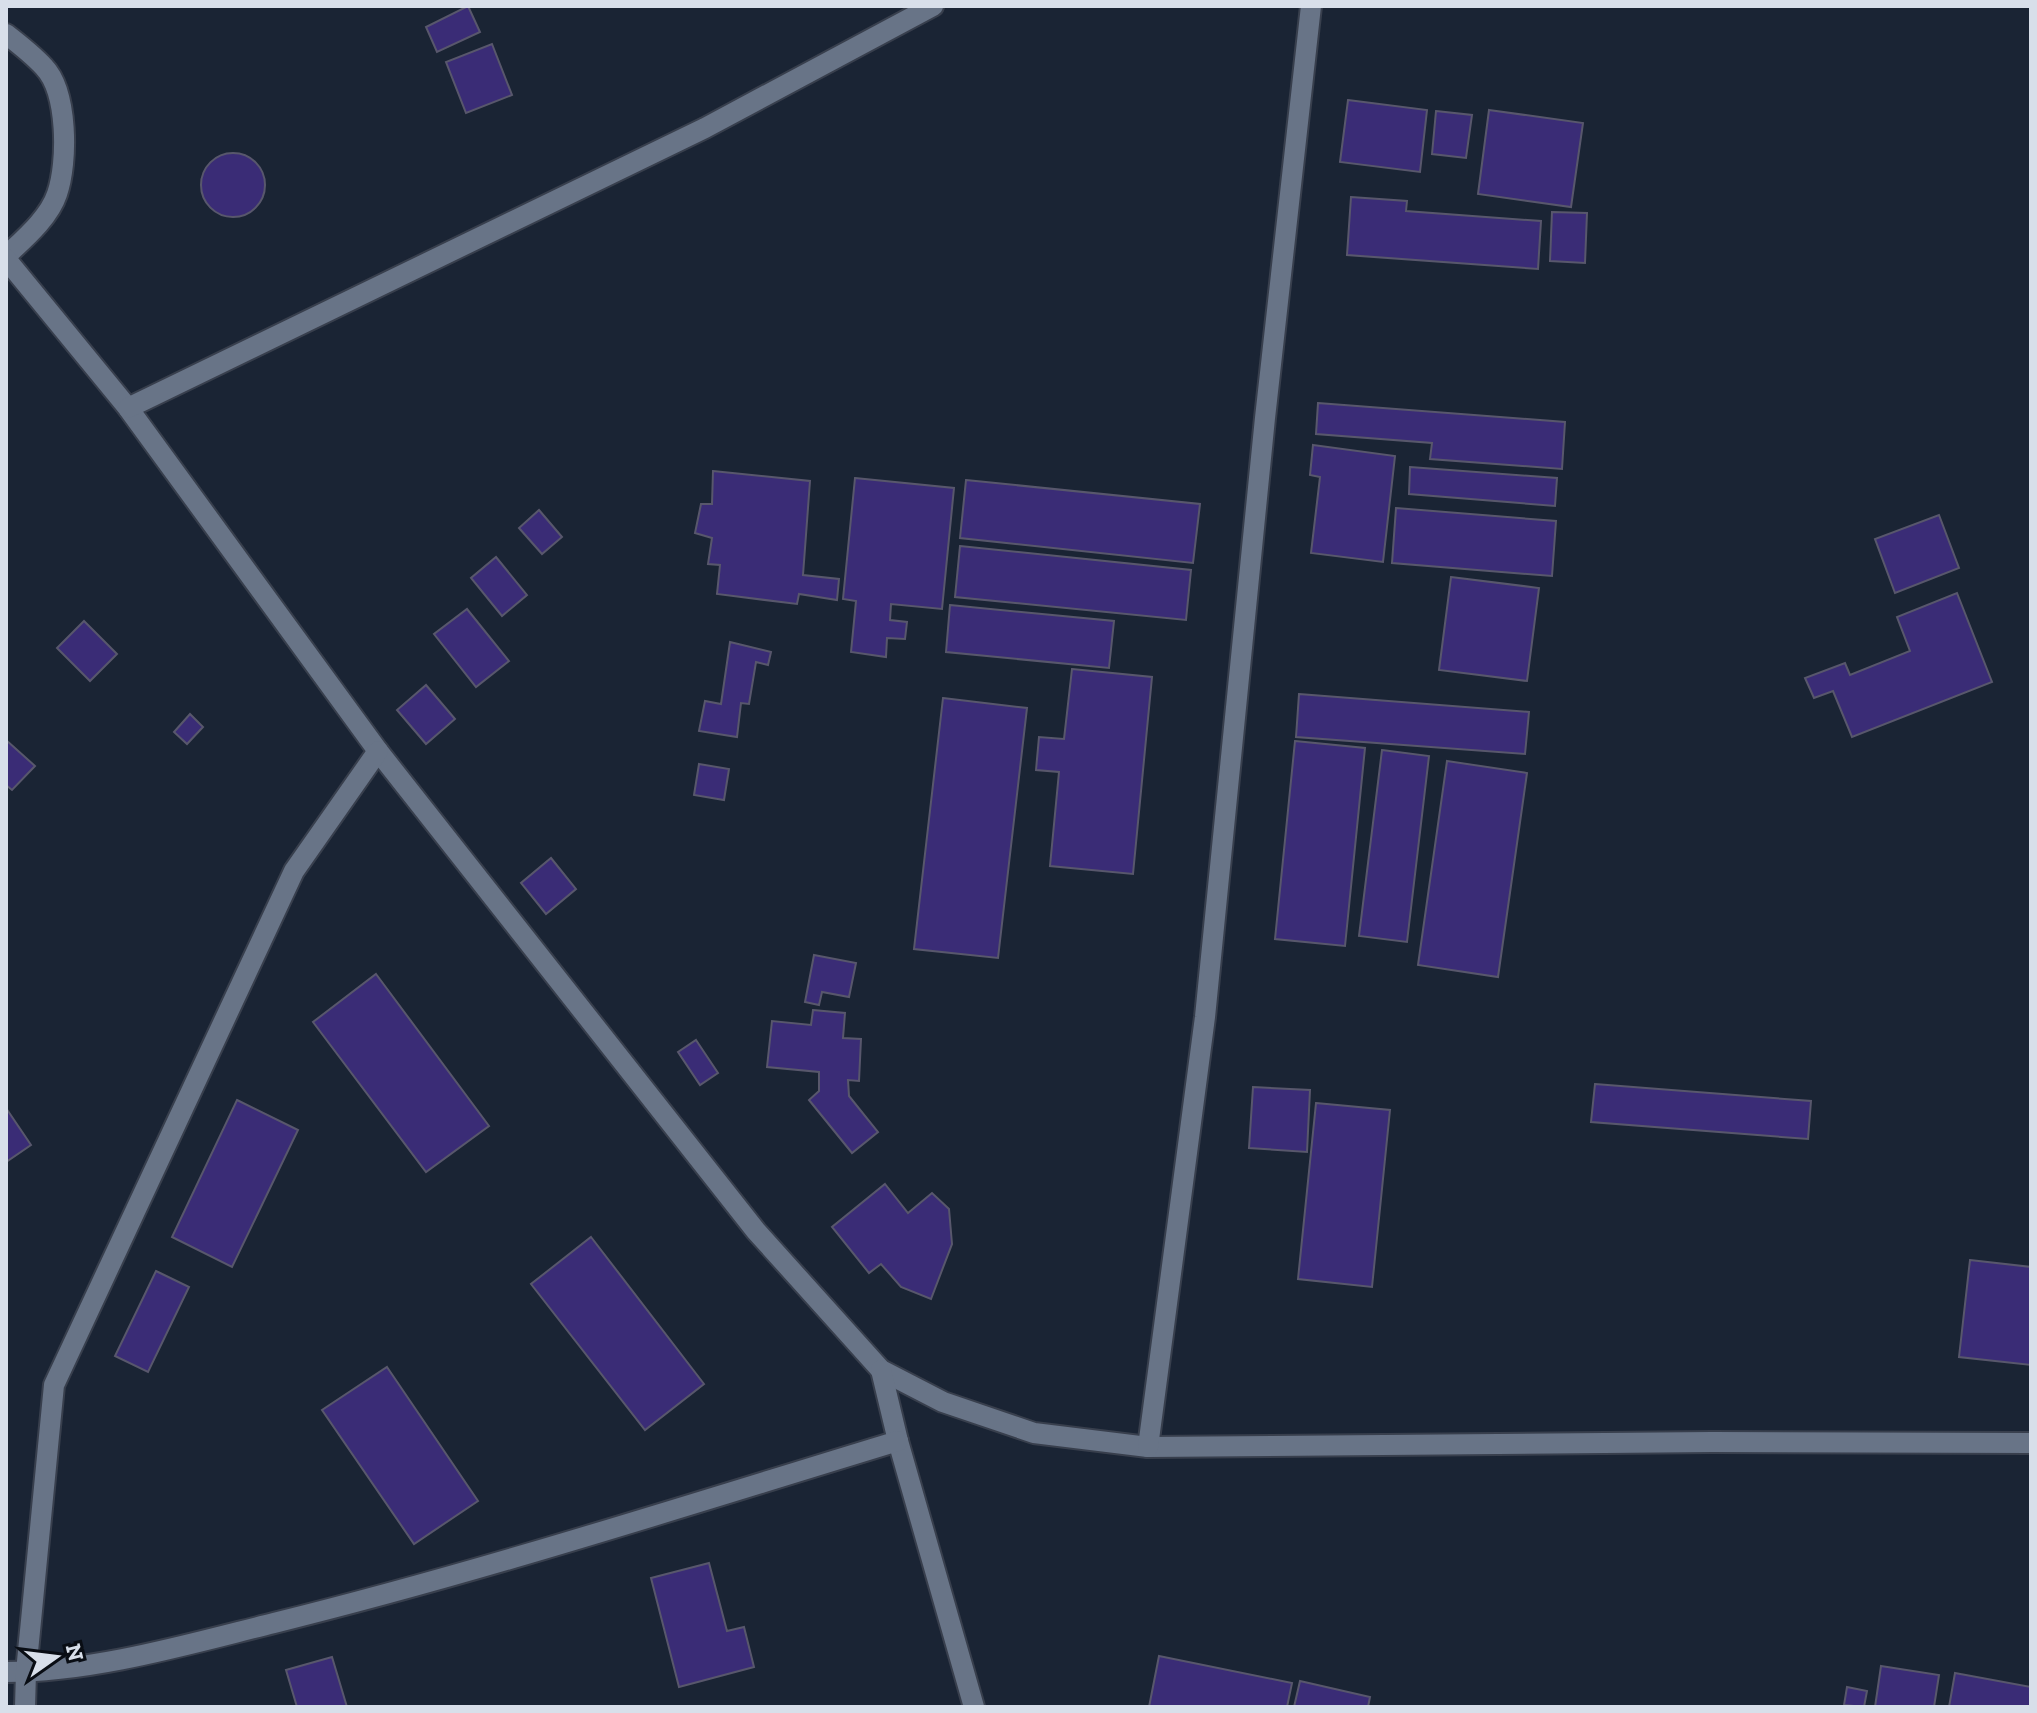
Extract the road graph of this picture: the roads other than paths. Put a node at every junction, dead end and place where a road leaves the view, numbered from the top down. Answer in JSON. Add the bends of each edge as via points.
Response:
{"nodes":[{"id":1,"x":933,"y":6,"type":"edge"},
{"id":2,"x":1311,"y":6,"type":"edge"},
{"id":3,"x":6,"y":34,"type":"edge"},
{"id":4,"x":6,"y":258,"type":"edge"},
{"id":5,"x":128,"y":408,"type":"junction"},
{"id":6,"x":378,"y":751,"type":"junction"},
{"id":7,"x":881,"y":1370,"type":"junction"},
{"id":8,"x":898,"y":1441,"type":"junction"},
{"id":9,"x":2031,"y":1443,"type":"edge"},
{"id":10,"x":1148,"y":1447,"type":"junction"},
{"id":11,"x":16,"y":1672,"type":"edge"},
{"id":12,"x":25,"y":1707,"type":"edge"},
{"id":13,"x":974,"y":1707,"type":"edge"}],
"edges":[{"from":1,"to":5,"type":"street","via":[[705,128]]},
{"from":2,"to":10,"type":"street","via":[[1205,1017]]},
{"from":3,"to":4,"type":"street","via":[[47,69],[62,109],[65,156],[57,196]]},
{"from":4,"to":5,"type":"street"},
{"from":5,"to":6,"type":"street"},
{"from":6,"to":7,"type":"street","via":[[756,1231]]},
{"from":6,"to":11,"type":"street","via":[[294,871],[54,1385]]},
{"from":7,"to":8,"type":"street"},
{"from":7,"to":10,"type":"street","via":[[943,1402],[1034,1433]]},
{"from":8,"to":11,"type":"street","via":[[376,1598],[137,1657]]},
{"from":8,"to":13,"type":"street"},
{"from":9,"to":10,"type":"street"},
{"from":11,"to":12,"type":"street"}]}
